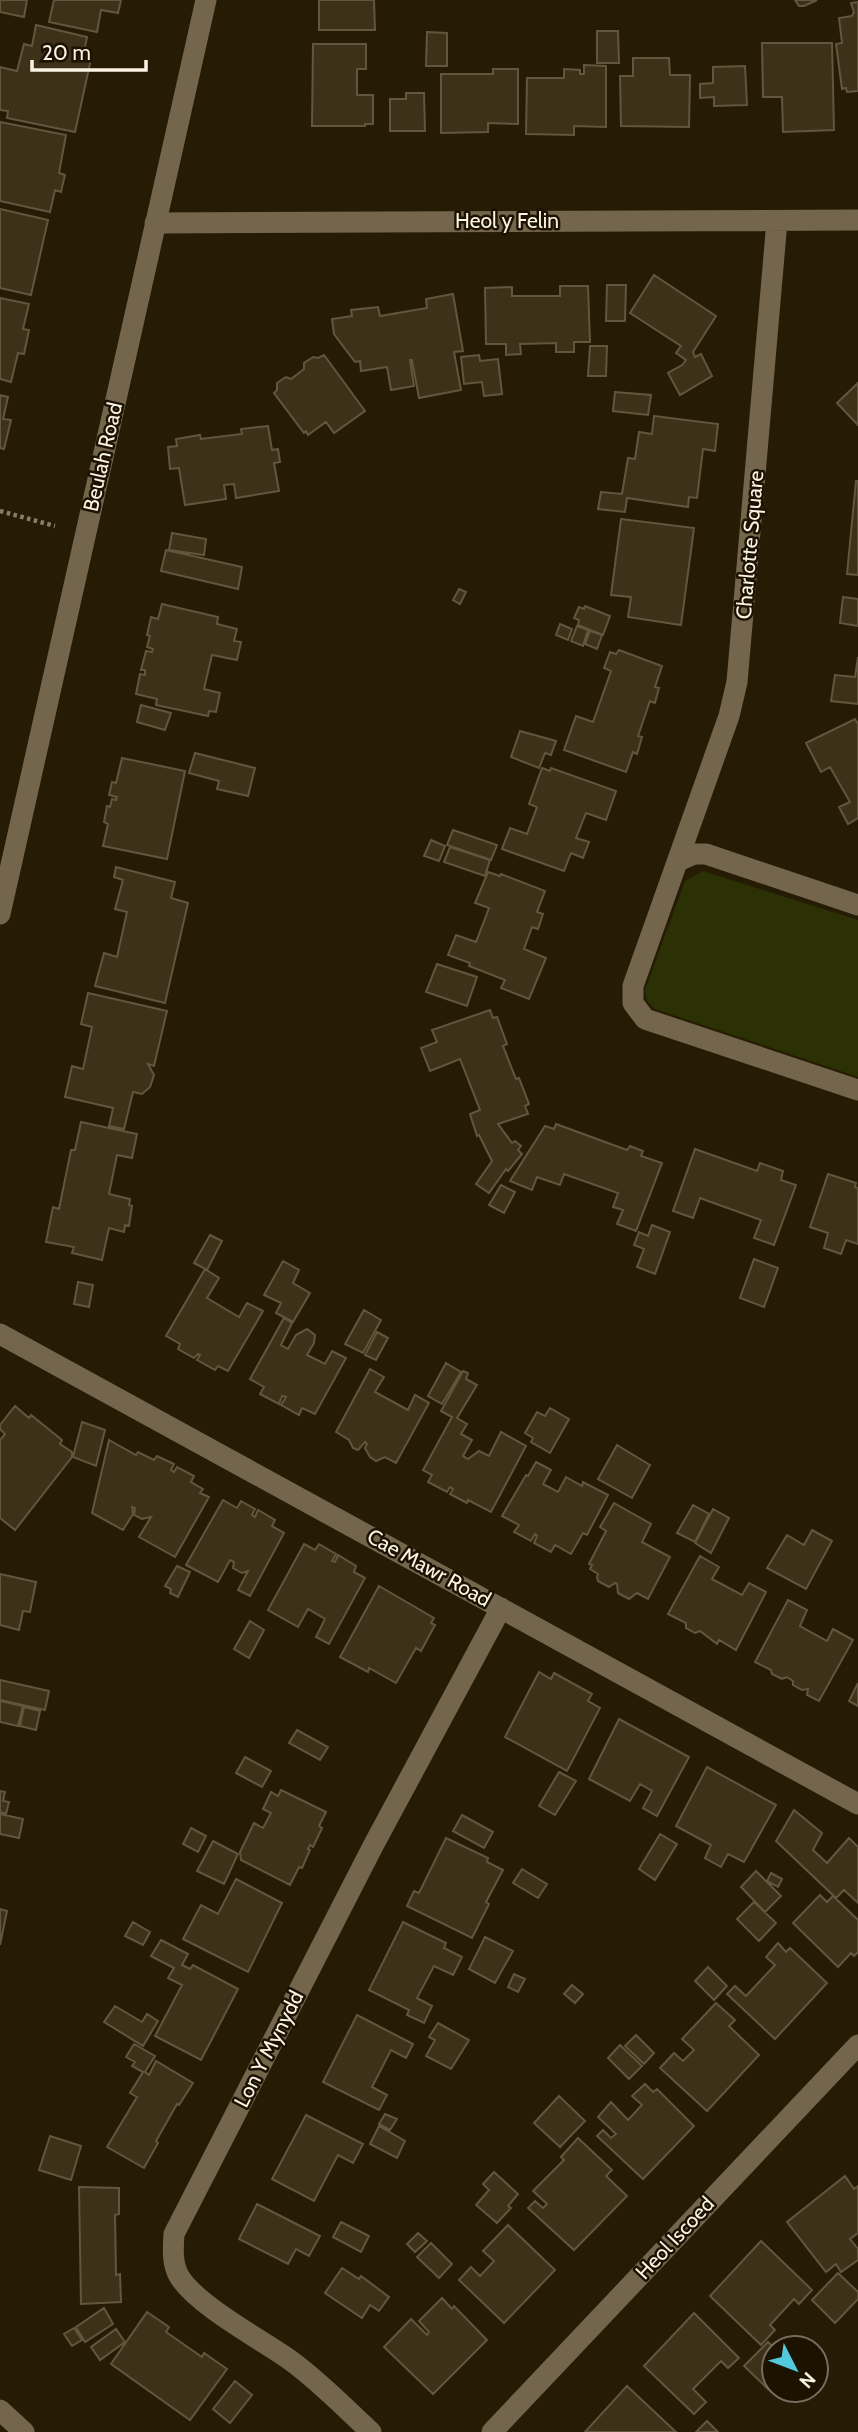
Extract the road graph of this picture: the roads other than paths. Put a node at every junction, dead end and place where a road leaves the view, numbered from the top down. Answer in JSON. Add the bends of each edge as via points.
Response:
{"nodes":[{"id":1,"x":206,"y":0,"type":"edge"},
{"id":2,"x":777,"y":220,"type":"junction"},
{"id":3,"x":858,"y":220,"type":"edge"},
{"id":4,"x":155,"y":223,"type":"junction"},
{"id":5,"x":680,"y":860,"type":"junction"},
{"id":6,"x":858,"y":905,"type":"edge"},
{"id":7,"x":0,"y":915,"type":"edge"},
{"id":8,"x":858,"y":1090,"type":"edge"},
{"id":9,"x":0,"y":1334,"type":"edge"},
{"id":10,"x":501,"y":1608,"type":"junction"},
{"id":11,"x":858,"y":1804,"type":"edge"},
{"id":12,"x":858,"y":2045,"type":"edge"},
{"id":13,"x":0,"y":2410,"type":"edge"},
{"id":14,"x":24,"y":2432,"type":"edge"},
{"id":15,"x":370,"y":2432,"type":"edge"},
{"id":16,"x":492,"y":2432,"type":"edge"}],
"edges":[{"from":1,"to":4,"type":"street","name":"Beulah Road"},
{"from":2,"to":3,"type":"street","name":"Heol y Felin"},
{"from":2,"to":4,"type":"street","name":"Heol y Felin"},
{"from":2,"to":5,"type":"street","name":"Charlotte Square","via":[[737,682]]},
{"from":4,"to":7,"type":"street","name":"Beulah Road"},
{"from":5,"to":6,"type":"street","via":[[706,854]]},
{"from":5,"to":8,"type":"street","name":"Charlotte Square","via":[[633,986],[633,1003],[645,1019]]},
{"from":9,"to":10,"type":"street","name":"Cae Mawr Road"},
{"from":10,"to":11,"type":"street","name":"Cae Mawr Road"},
{"from":10,"to":15,"type":"street","name":"Lon Y Mynydd","via":[[174,2234],[179,2276],[192,2292],[291,2360]]},
{"from":12,"to":16,"type":"street","name":"Heol Iscoed"},
{"from":13,"to":14,"type":"street"}]}
